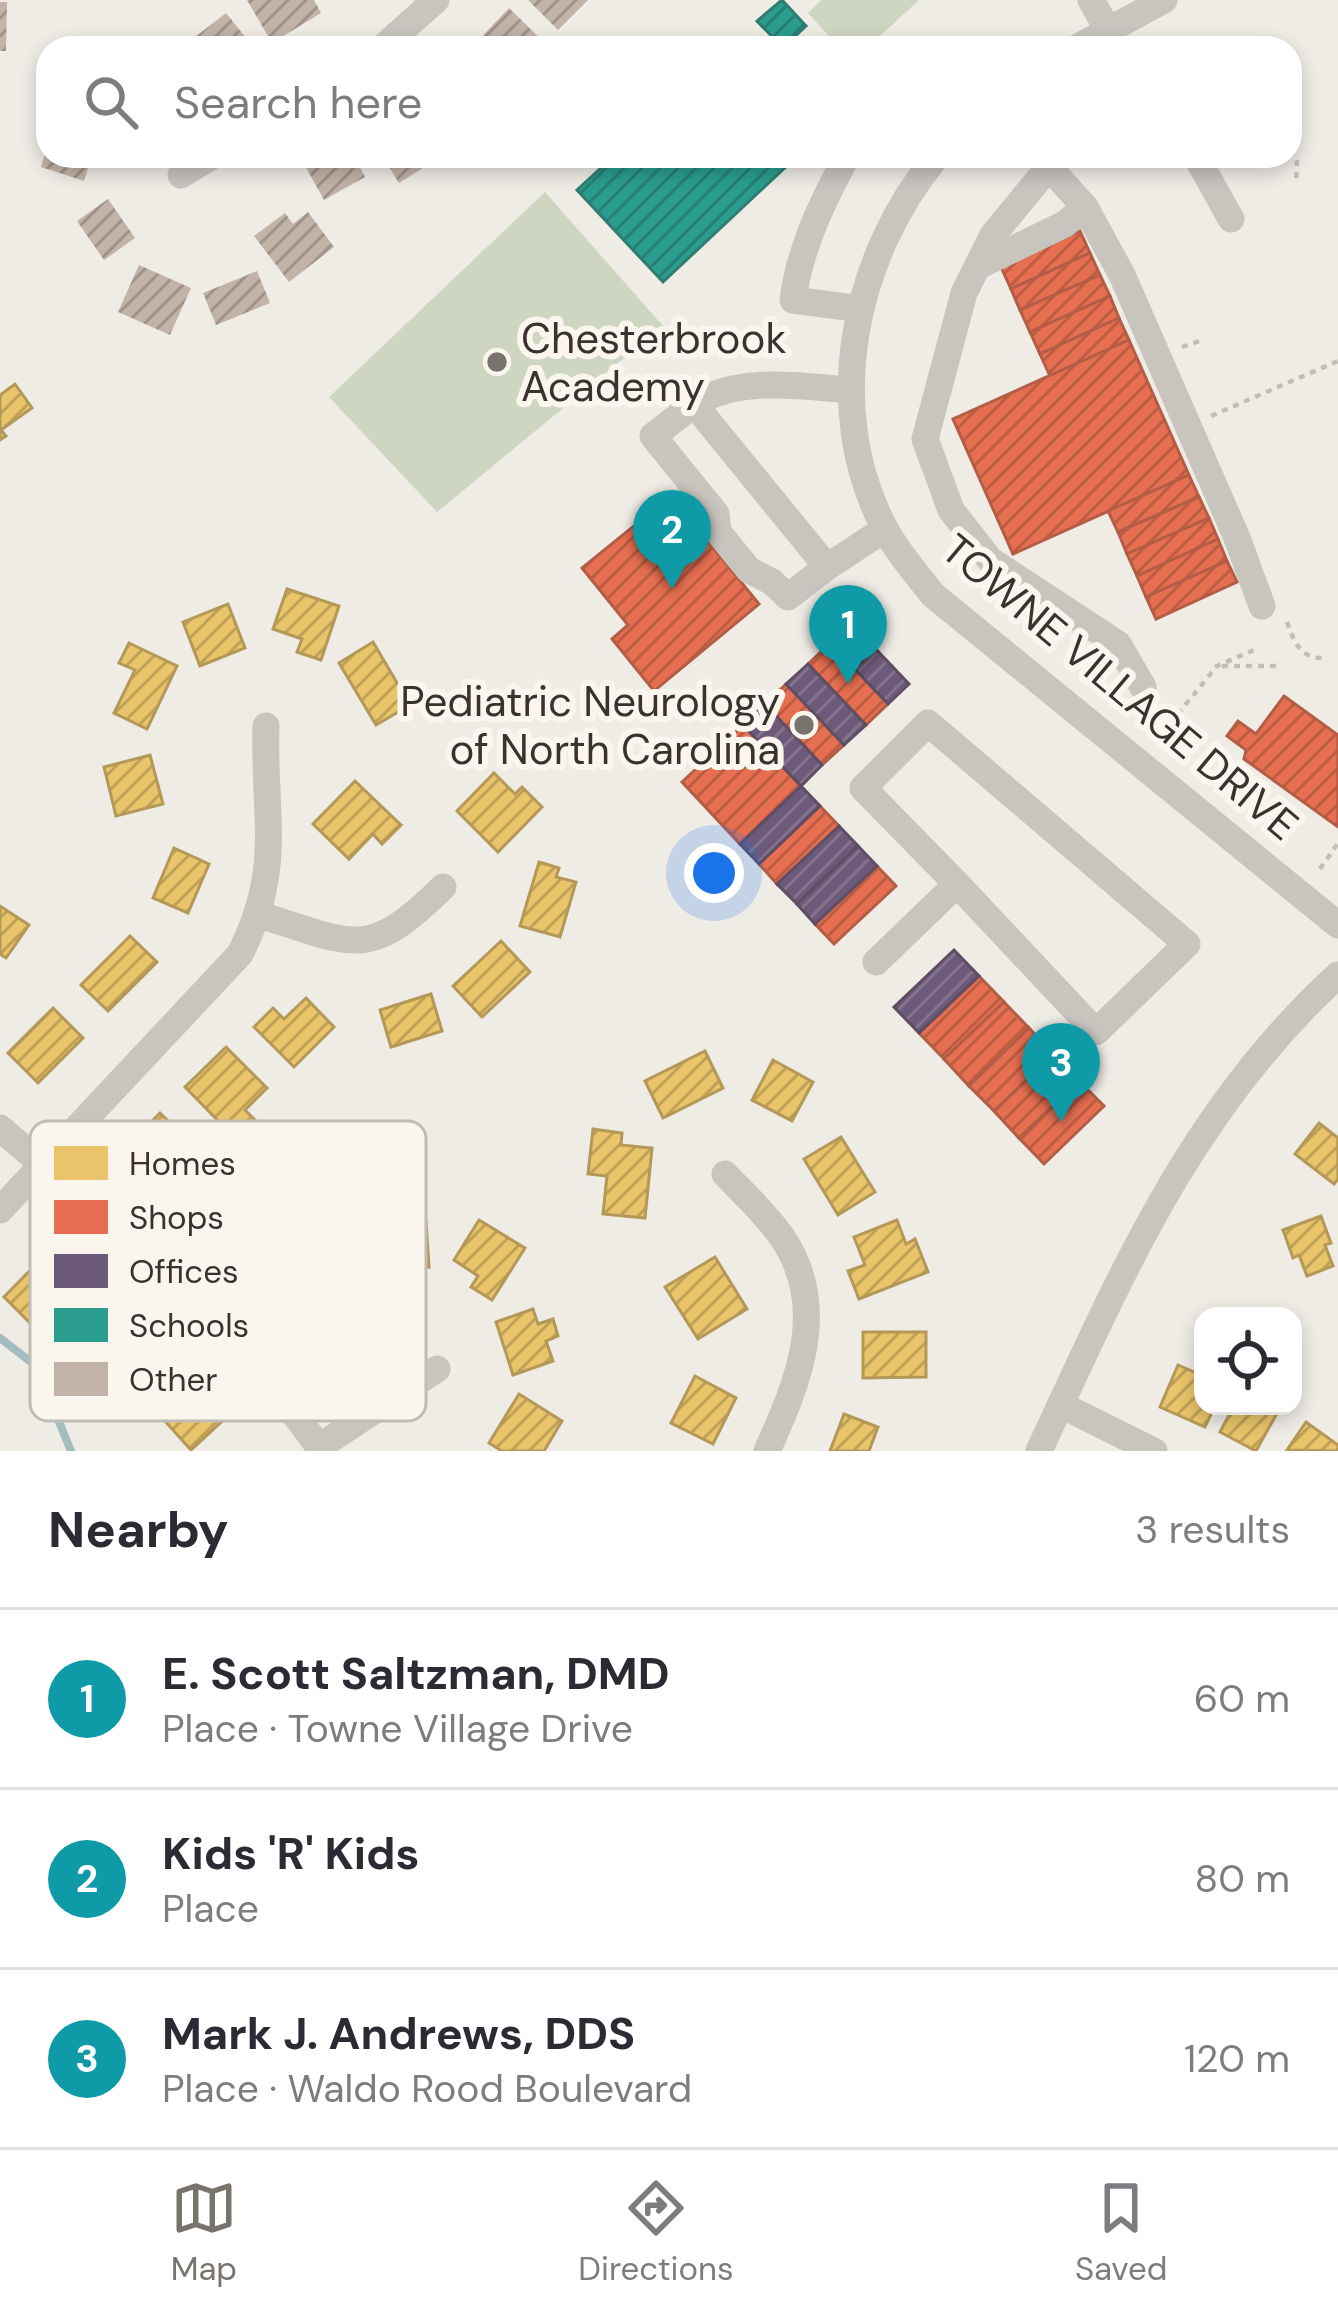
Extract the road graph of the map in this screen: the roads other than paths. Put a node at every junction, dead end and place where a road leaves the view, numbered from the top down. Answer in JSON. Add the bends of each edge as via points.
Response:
{"nodes":[{"id":1,"x":436,"y":0,"type":"edge"},
{"id":2,"x":1091,"y":0,"type":"edge"},
{"id":3,"x":1164,"y":0,"type":"edge"},
{"id":4,"x":1108,"y":30,"type":"junction"},
{"id":5,"x":396,"y":36,"type":"edge"},
{"id":6,"x":1097,"y":36,"type":"edge"},
{"id":7,"x":193,"y":168,"type":"edge"},
{"id":8,"x":841,"y":168,"type":"edge"},
{"id":9,"x":929,"y":168,"type":"edge"},
{"id":10,"x":1044,"y":168,"type":"edge"},
{"id":11,"x":1056,"y":168,"type":"edge"},
{"id":12,"x":1203,"y":168,"type":"edge"},
{"id":13,"x":181,"y":176,"type":"dead end"},
{"id":14,"x":1085,"y":207,"type":"junction"},
{"id":15,"x":1231,"y":219,"type":"dead end"},
{"id":16,"x":978,"y":266,"type":"junction"},
{"id":17,"x":861,"y":309,"type":"junction"},
{"id":18,"x":849,"y":390,"type":"junction"},
{"id":19,"x":694,"y":404,"type":"junction"},
{"id":20,"x":885,"y":529,"type":"junction"},
{"id":21,"x":827,"y":567,"type":"junction"},
{"id":22,"x":1262,"y":606,"type":"dead end"},
{"id":23,"x":1143,"y":686,"type":"dead end"},
{"id":24,"x":266,"y":726,"type":"dead end"},
{"id":25,"x":957,"y":884,"type":"junction"},
{"id":26,"x":443,"y":887,"type":"dead end"},
{"id":27,"x":260,"y":915,"type":"junction"},
{"id":28,"x":1338,"y":925,"type":"edge"},
{"id":29,"x":876,"y":962,"type":"dead end"},
{"id":30,"x":1338,"y":975,"type":"edge"},
{"id":31,"x":83,"y":1121,"type":"edge"},
{"id":32,"x":0,"y":1128,"type":"edge"},
{"id":33,"x":30,"y":1155,"type":"edge"},
{"id":34,"x":725,"y":1174,"type":"dead end"},
{"id":35,"x":30,"y":1177,"type":"edge"},
{"id":36,"x":0,"y":1210,"type":"edge"},
{"id":37,"x":437,"y":1369,"type":"dead end"},
{"id":38,"x":426,"y":1377,"type":"edge"},
{"id":39,"x":1060,"y":1405,"type":"junction"},
{"id":40,"x":300,"y":1421,"type":"edge"},
{"id":41,"x":362,"y":1421,"type":"edge"},
{"id":42,"x":321,"y":1449,"type":"edge"},
{"id":43,"x":767,"y":1451,"type":"edge"},
{"id":44,"x":1039,"y":1451,"type":"edge"},
{"id":45,"x":1154,"y":1451,"type":"edge"}],
"edges":[{"from":1,"to":5,"type":"street"},
{"from":2,"to":4,"type":"street"},
{"from":3,"to":4,"type":"street"},
{"from":4,"to":6,"type":"street"},
{"from":7,"to":13,"type":"street"},
{"from":8,"to":17,"type":"street","via":[[816,214],[793,300]]},
{"from":9,"to":17,"type":"street","name":"TOWNE VILLAGE DRIVE","via":[[888,233]]},
{"from":10,"to":16,"type":"street"},
{"from":11,"to":14,"type":"street"},
{"from":12,"to":15,"type":"street"},
{"from":14,"to":16,"type":"street"},
{"from":14,"to":22,"type":"street","via":[[1144,324]]},
{"from":16,"to":23,"type":"street","via":[[925,439],[951,510],[990,560],[1118,644]]},
{"from":17,"to":18,"type":"street","name":"TOWNE VILLAGE DRIVE"},
{"from":18,"to":19,"type":"street","via":[[754,385],[712,392]]},
{"from":18,"to":20,"type":"street","name":"TOWNE VILLAGE DRIVE","via":[[858,454]]},
{"from":19,"to":21,"type":"street"},
{"from":19,"to":21,"type":"street","via":[[653,436],[716,514],[718,532],[749,571],[788,597]]},
{"from":20,"to":21,"type":"street"},
{"from":20,"to":28,"type":"street","name":"TOWNE VILLAGE DRIVE","via":[[933,595]]},
{"from":24,"to":27,"type":"street","via":[[270,851]]},
{"from":25,"to":25,"type":"street","via":[[1096,1032],[1187,944],[928,723],[863,788]]},
{"from":25,"to":29,"type":"street"},
{"from":26,"to":27,"type":"street","via":[[388,935],[368,941]]},
{"from":27,"to":31,"type":"street","via":[[218,981]]},
{"from":30,"to":39,"type":"street","via":[[1194,1143],[1132,1251]]},
{"from":32,"to":33,"type":"street"},
{"from":34,"to":43,"type":"street","via":[[782,1236],[806,1298],[805,1359]]},
{"from":35,"to":36,"type":"street"},
{"from":37,"to":38,"type":"street"},
{"from":39,"to":44,"type":"street"},
{"from":39,"to":45,"type":"street"},
{"from":40,"to":42,"type":"street"},
{"from":41,"to":42,"type":"street"}]}
